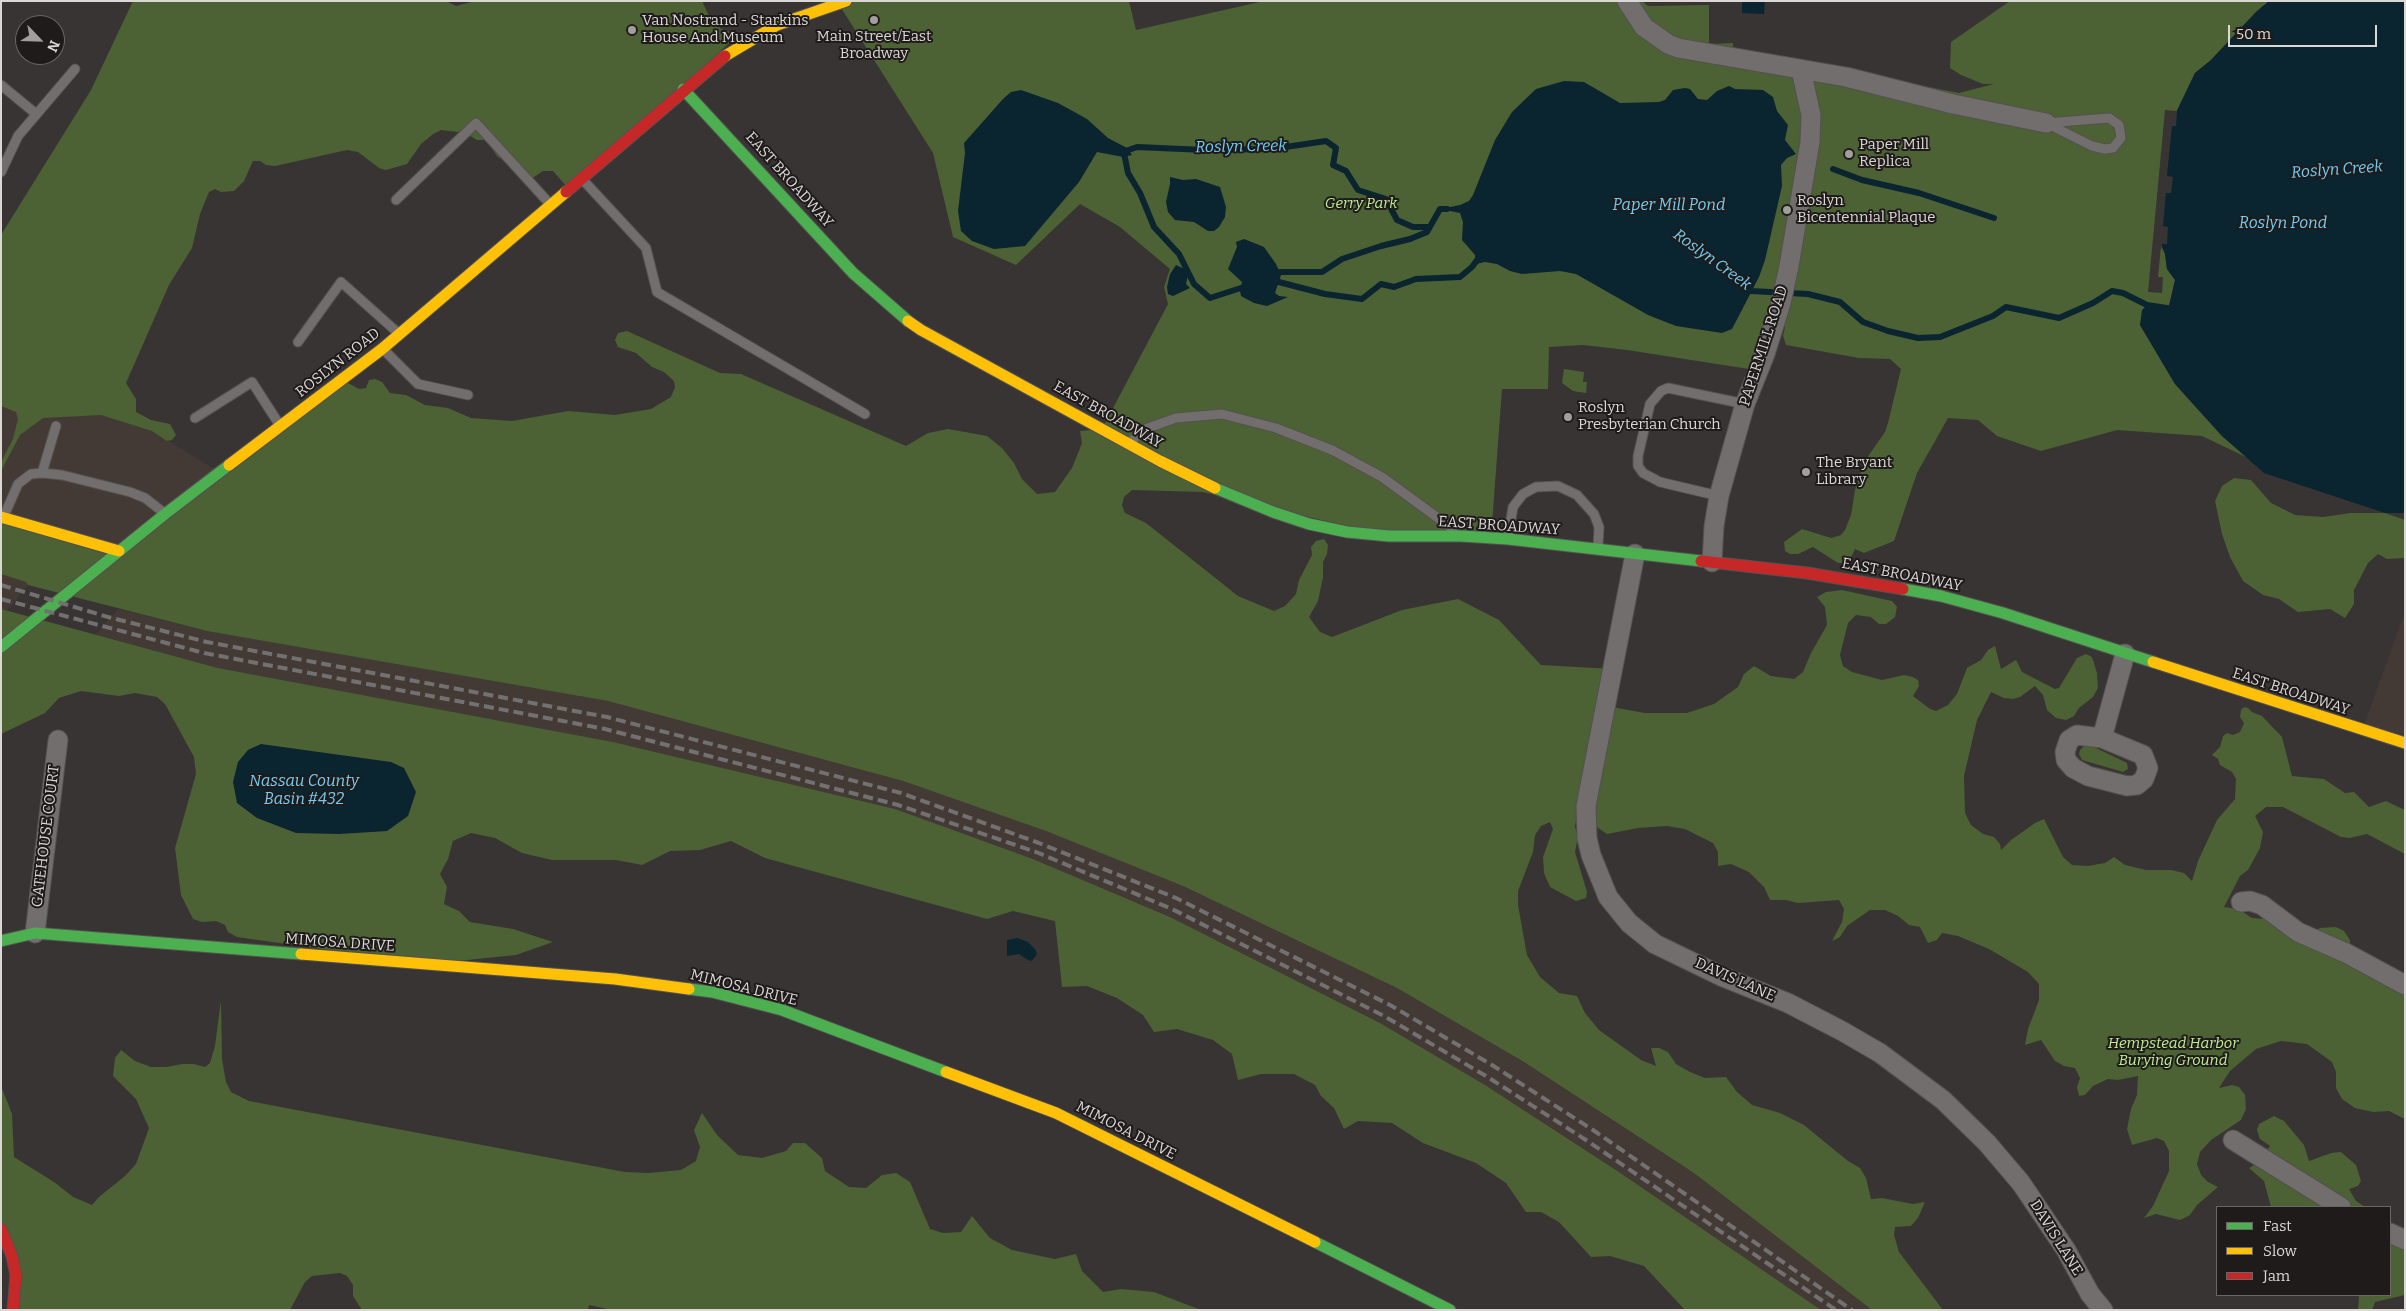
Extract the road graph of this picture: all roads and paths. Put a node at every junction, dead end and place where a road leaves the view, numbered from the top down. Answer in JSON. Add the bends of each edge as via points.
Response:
{"nodes":[{"id":1,"x":846,"y":1,"type":"edge"},
{"id":2,"x":1627,"y":1,"type":"edge"},
{"id":3,"x":75,"y":69,"type":"dead end"},
{"id":4,"x":1801,"y":70,"type":"junction"},
{"id":5,"x":1,"y":85,"type":"edge"},
{"id":6,"x":683,"y":89,"type":"junction"},
{"id":7,"x":36,"y":113,"type":"junction"},
{"id":8,"x":2046,"y":123,"type":"junction"},
{"id":9,"x":1,"y":172,"type":"edge"},
{"id":10,"x":581,"y":178,"type":"junction"},
{"id":11,"x":396,"y":200,"type":"dead end"},
{"id":12,"x":551,"y":205,"type":"junction"},
{"id":13,"x":399,"y":334,"type":"junction"},
{"id":14,"x":298,"y":342,"type":"dead end"},
{"id":15,"x":382,"y":349,"type":"junction"},
{"id":16,"x":468,"y":395,"type":"dead end"},
{"id":17,"x":1745,"y":404,"type":"junction"},
{"id":18,"x":865,"y":414,"type":"dead end"},
{"id":19,"x":195,"y":418,"type":"dead end"},
{"id":20,"x":56,"y":426,"type":"dead end"},
{"id":21,"x":280,"y":426,"type":"junction"},
{"id":22,"x":1128,"y":444,"type":"junction"},
{"id":23,"x":42,"y":473,"type":"junction"},
{"id":24,"x":1719,"y":496,"type":"junction"},
{"id":25,"x":165,"y":514,"type":"junction"},
{"id":26,"x":2,"y":517,"type":"edge"},
{"id":27,"x":131,"y":528,"type":"dead end"},
{"id":28,"x":98,"y":532,"type":"dead end"},
{"id":29,"x":62,"y":534,"type":"junction"},
{"id":30,"x":1461,"y":536,"type":"junction"},
{"id":31,"x":1508,"y":540,"type":"junction"},
{"id":32,"x":1598,"y":550,"type":"junction"},
{"id":33,"x":119,"y":551,"type":"junction"},
{"id":34,"x":1635,"y":554,"type":"junction"},
{"id":35,"x":1712,"y":562,"type":"junction"},
{"id":36,"x":1,"y":647,"type":"edge"},
{"id":37,"x":2125,"y":654,"type":"junction"},
{"id":38,"x":2102,"y":738,"type":"dead end"},
{"id":39,"x":58,"y":740,"type":"dead end"},
{"id":40,"x":2405,"y":743,"type":"edge"},
{"id":41,"x":2241,"y":902,"type":"dead end"},
{"id":42,"x":35,"y":933,"type":"junction"},
{"id":43,"x":1,"y":941,"type":"edge"},
{"id":44,"x":2405,"y":985,"type":"edge"},
{"id":45,"x":2233,"y":1140,"type":"dead end"},
{"id":46,"x":2339,"y":1206,"type":"edge"},
{"id":47,"x":1,"y":1229,"type":"edge"},
{"id":48,"x":2391,"y":1233,"type":"edge"},
{"id":49,"x":2405,"y":1240,"type":"edge"},
{"id":50,"x":13,"y":1310,"type":"edge"},
{"id":51,"x":1450,"y":1310,"type":"edge"},
{"id":52,"x":2103,"y":1310,"type":"edge"}],
"edges":[{"from":1,"to":6,"type":"main road","name":"ROSLYN ROAD","via":[[777,25],[732,50]]},
{"from":2,"to":4,"type":"street","via":[[1644,27],[1678,48]]},
{"from":3,"to":7,"type":"lane"},
{"from":4,"to":8,"type":"street","via":[[1846,77]]},
{"from":4,"to":17,"type":"street","name":"PAPERMILL ROAD","via":[[1810,115],[1810,142],[1781,303]]},
{"from":5,"to":7,"type":"lane"},
{"from":6,"to":10,"type":"main road","name":"ROSLYN ROAD"},
{"from":6,"to":22,"type":"main road","name":"EAST BROADWAY","via":[[853,273],[903,317]]},
{"from":7,"to":9,"type":"lane","via":[[18,136]]},
{"from":8,"to":8,"type":"lane","via":[[2098,148],[2113,148],[2122,132],[2119,125],[2109,118]]},
{"from":10,"to":12,"type":"main road","name":"ROSLYN ROAD"},
{"from":10,"to":18,"type":"lane","via":[[646,248],[657,292]]},
{"from":11,"to":12,"type":"lane","via":[[476,123]]},
{"from":12,"to":13,"type":"main road","name":"ROSLYN ROAD"},
{"from":13,"to":14,"type":"lane","via":[[341,282]]},
{"from":13,"to":15,"type":"main road","name":"ROSLYN ROAD"},
{"from":15,"to":16,"type":"lane","via":[[418,384]]},
{"from":15,"to":21,"type":"main road","name":"ROSLYN ROAD"},
{"from":17,"to":24,"type":"street","name":"PAPERMILL ROAD"},
{"from":17,"to":24,"type":"lane","via":[[1668,388],[1661,390],[1650,404],[1638,456],[1638,466],[1643,473],[1660,482]]},
{"from":19,"to":21,"type":"lane","via":[[252,382]]},
{"from":20,"to":23,"type":"lane"},
{"from":21,"to":25,"type":"main road","name":"ROSLYN ROAD"},
{"from":22,"to":30,"type":"main road","name":"EAST BROADWAY","via":[[1206,484],[1309,524],[1389,536]]},
{"from":22,"to":30,"type":"lane","via":[[1145,429],[1176,418],[1222,414],[1276,428],[1332,450],[1382,477]]},
{"from":23,"to":25,"type":"lane","via":[[130,492],[145,498]]},
{"from":23,"to":26,"type":"lane","via":[[24,477]]},
{"from":24,"to":35,"type":"street","name":"PAPERMILL ROAD"},
{"from":25,"to":27,"type":"main road"},
{"from":25,"to":33,"type":"main road","name":"ROSLYN ROAD"},
{"from":26,"to":29,"type":"main road"},
{"from":28,"to":29,"type":"main road"},
{"from":29,"to":33,"type":"main road"},
{"from":30,"to":31,"type":"main road","name":"EAST BROADWAY"},
{"from":31,"to":32,"type":"main road","name":"EAST BROADWAY"},
{"from":31,"to":32,"type":"lane","via":[[1509,519],[1523,494],[1536,486],[1558,486],[1577,495],[1594,514],[1599,527]]},
{"from":32,"to":34,"type":"main road","name":"EAST BROADWAY"},
{"from":33,"to":36,"type":"main road","name":"ROSLYN ROAD"},
{"from":34,"to":35,"type":"main road","name":"EAST BROADWAY"},
{"from":34,"to":52,"type":"street","name":"DAVIS LANE","via":[[1586,806],[1591,855],[1608,898],[1629,923],[1655,944],[1788,1003],[1842,1031],[1880,1053],[1943,1100],[2021,1182]]},
{"from":35,"to":37,"type":"main road","name":"EAST BROADWAY","via":[[1807,572],[1941,596]]},
{"from":37,"to":38,"type":"street"},
{"from":37,"to":40,"type":"main road","name":"EAST BROADWAY"},
{"from":39,"to":42,"type":"street","name":"GATEHOUSE COURT"},
{"from":41,"to":44,"type":"street","via":[[2262,905],[2298,932]]},
{"from":42,"to":43,"type":"main road","name":"MIMOSA DRIVE"},
{"from":42,"to":51,"type":"main road","name":"MIMOSA DRIVE","via":[[616,979],[712,992],[782,1010],[1056,1113]]},
{"from":45,"to":46,"type":"street"},
{"from":47,"to":50,"type":"main road","via":[[16,1275]]},
{"from":48,"to":49,"type":"street"}]}
